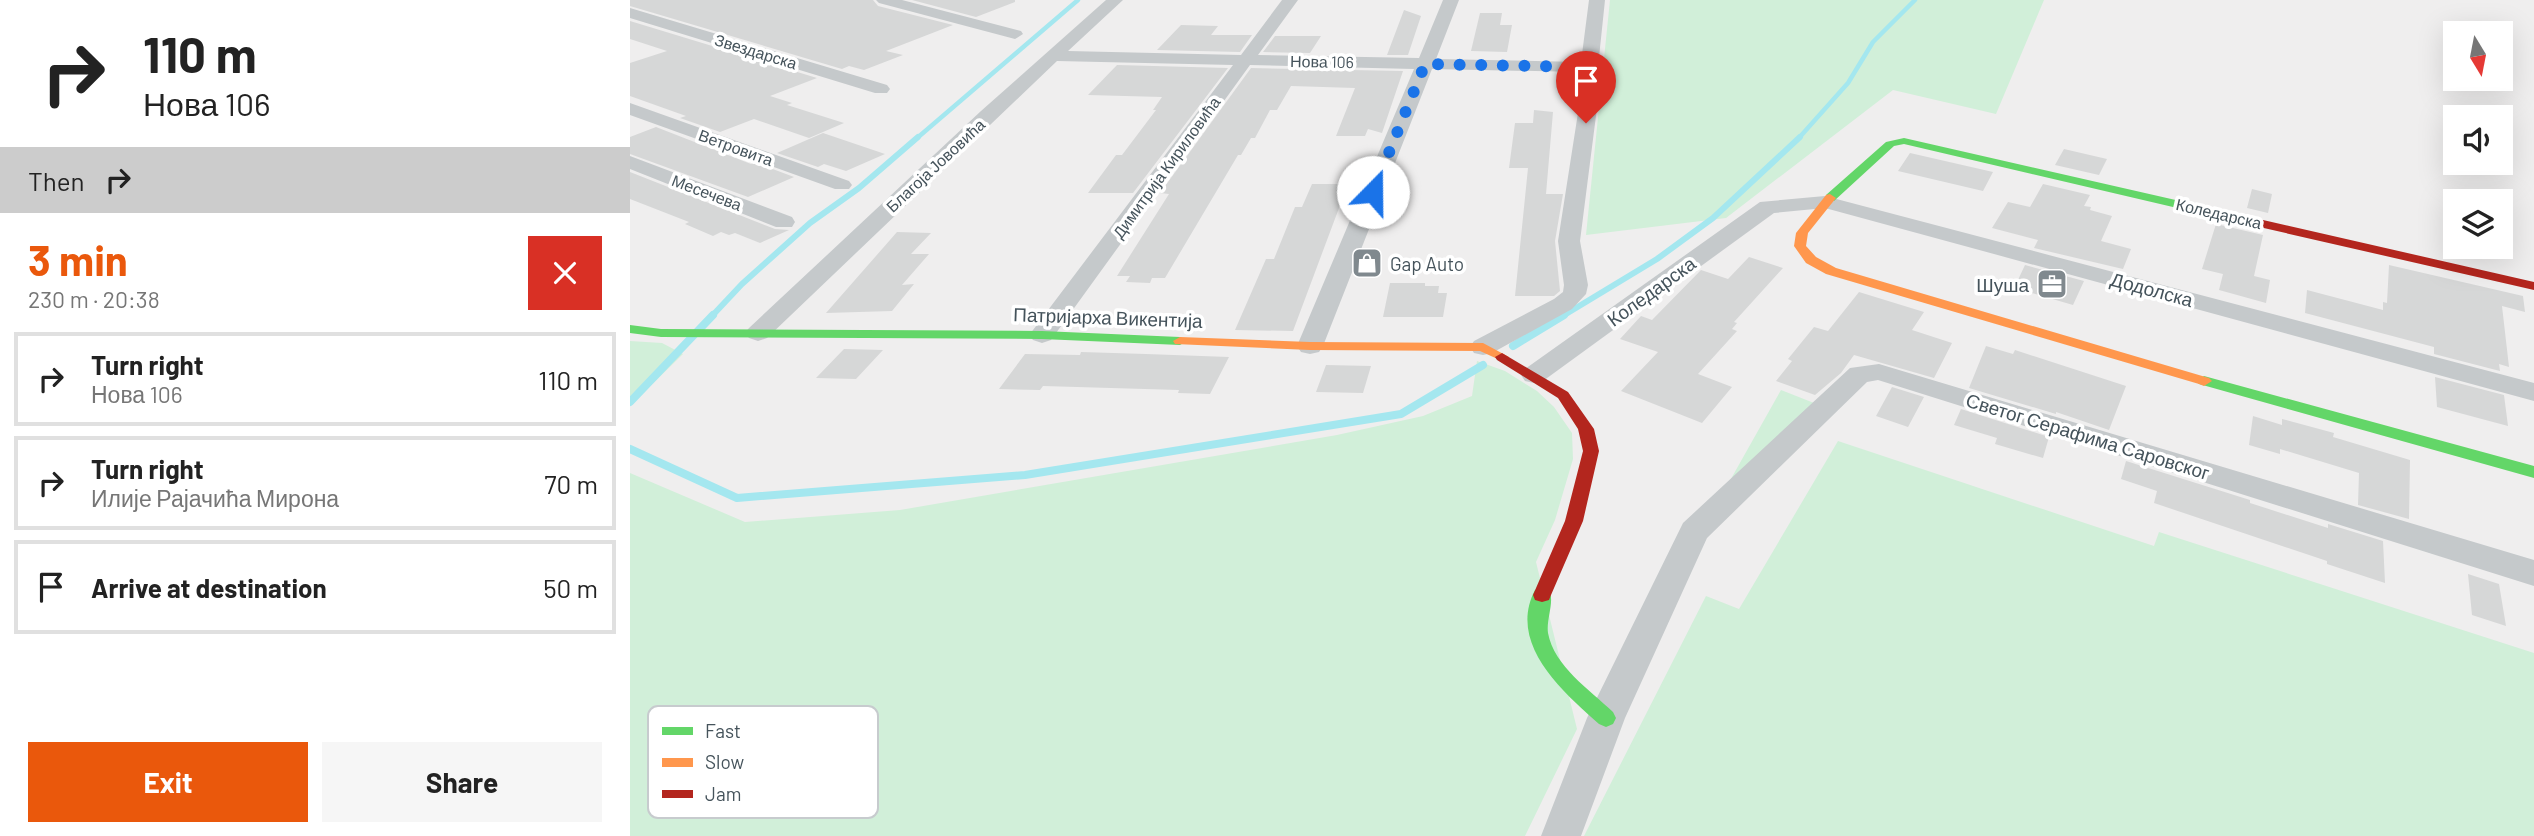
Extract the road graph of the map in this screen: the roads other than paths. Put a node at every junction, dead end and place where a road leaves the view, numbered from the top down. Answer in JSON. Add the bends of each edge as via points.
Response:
{"nodes":[{"id":1,"x":884,"y":0,"type":"edge"},
{"id":2,"x":1115,"y":0,"type":"edge"},
{"id":3,"x":1290,"y":0,"type":"edge"},
{"id":4,"x":1451,"y":0,"type":"edge"},
{"id":5,"x":1597,"y":0,"type":"edge"},
{"id":6,"x":630,"y":13,"type":"edge"},
{"id":7,"x":1015,"y":34,"type":"dead end"},
{"id":8,"x":1055,"y":56,"type":"junction"},
{"id":9,"x":1245,"y":60,"type":"junction"},
{"id":10,"x":1425,"y":64,"type":"junction"},
{"id":11,"x":1589,"y":67,"type":"junction"},
{"id":12,"x":881,"y":89,"type":"dead end"},
{"id":13,"x":630,"y":109,"type":"edge"},
{"id":14,"x":630,"y":162,"type":"edge"},
{"id":15,"x":842,"y":185,"type":"dead end"},
{"id":16,"x":1768,"y":207,"type":"joint"},
{"id":17,"x":1818,"y":212,"type":"junction"},
{"id":18,"x":784,"y":222,"type":"dead end"},
{"id":19,"x":2534,"y":286,"type":"edge"},
{"id":20,"x":630,"y":330,"type":"edge"},
{"id":21,"x":758,"y":333,"type":"junction"},
{"id":22,"x":1042,"y":335,"type":"junction"},
{"id":23,"x":1310,"y":346,"type":"junction"},
{"id":24,"x":1483,"y":347,"type":"junction"},
{"id":25,"x":1534,"y":375,"type":"junction"},
{"id":26,"x":2534,"y":392,"type":"edge"},
{"id":27,"x":2534,"y":472,"type":"edge"},
{"id":28,"x":2534,"y":573,"type":"edge"},
{"id":29,"x":1606,"y":718,"type":"junction"},
{"id":30,"x":1561,"y":836,"type":"edge"}],
"edges":[{"from":1,"to":7,"type":"street"},
{"from":2,"to":8,"type":"street","name":"Благоја Јововића"},
{"from":3,"to":9,"type":"street","name":"Димитрија Кириловића"},
{"from":4,"to":10,"type":"street"},
{"from":5,"to":11,"type":"street"},
{"from":6,"to":12,"type":"street","name":"Звездарска"},
{"from":8,"to":9,"type":"street","name":"Нова 106"},
{"from":8,"to":21,"type":"street","name":"Благоја Јововића"},
{"from":9,"to":10,"type":"street","name":"Нова 106"},
{"from":9,"to":22,"type":"street","name":"Димитрија Кириловића"},
{"from":10,"to":11,"type":"street","name":"Нова 106"},
{"from":10,"to":23,"type":"street"},
{"from":11,"to":24,"type":"street","via":[[1589,100],[1569,241],[1574,293],[1563,304]]},
{"from":13,"to":15,"type":"street","name":"Ветровита"},
{"from":14,"to":18,"type":"street","name":"Месечева"},
{"from":16,"to":17,"type":"street","name":"Додолска"},
{"from":16,"to":25,"type":"street","name":"Коледарска"},
{"from":17,"to":19,"type":"street","name":"Коледарска","via":[[1890,144],[1904,141]]},
{"from":17,"to":26,"type":"street","name":"Додолска"},
{"from":17,"to":27,"type":"street","via":[[1802,233],[1800,246],[1811,260],[1831,271],[2272,401]]},
{"from":20,"to":21,"type":"street","name":"Патријарха Викентија"},
{"from":21,"to":22,"type":"street","name":"Патријарха Викентија"},
{"from":22,"to":23,"type":"street","name":"Патријарха Викентија"},
{"from":23,"to":24,"type":"street","name":"Патријарха Викентија"},
{"from":24,"to":25,"type":"street","name":"Патријарха Викентија"},
{"from":25,"to":29,"type":"street","name":"Патријарха Викентија","via":[[1563,395],[1575,411],[1586,429],[1591,451],[1574,521],[1540,599],[1537,626],[1543,652],[1555,670]]},
{"from":28,"to":29,"type":"street","name":"Светог Серафима Саровског","via":[[1867,372],[1851,378],[1694,531]]},
{"from":29,"to":30,"type":"street"}]}
